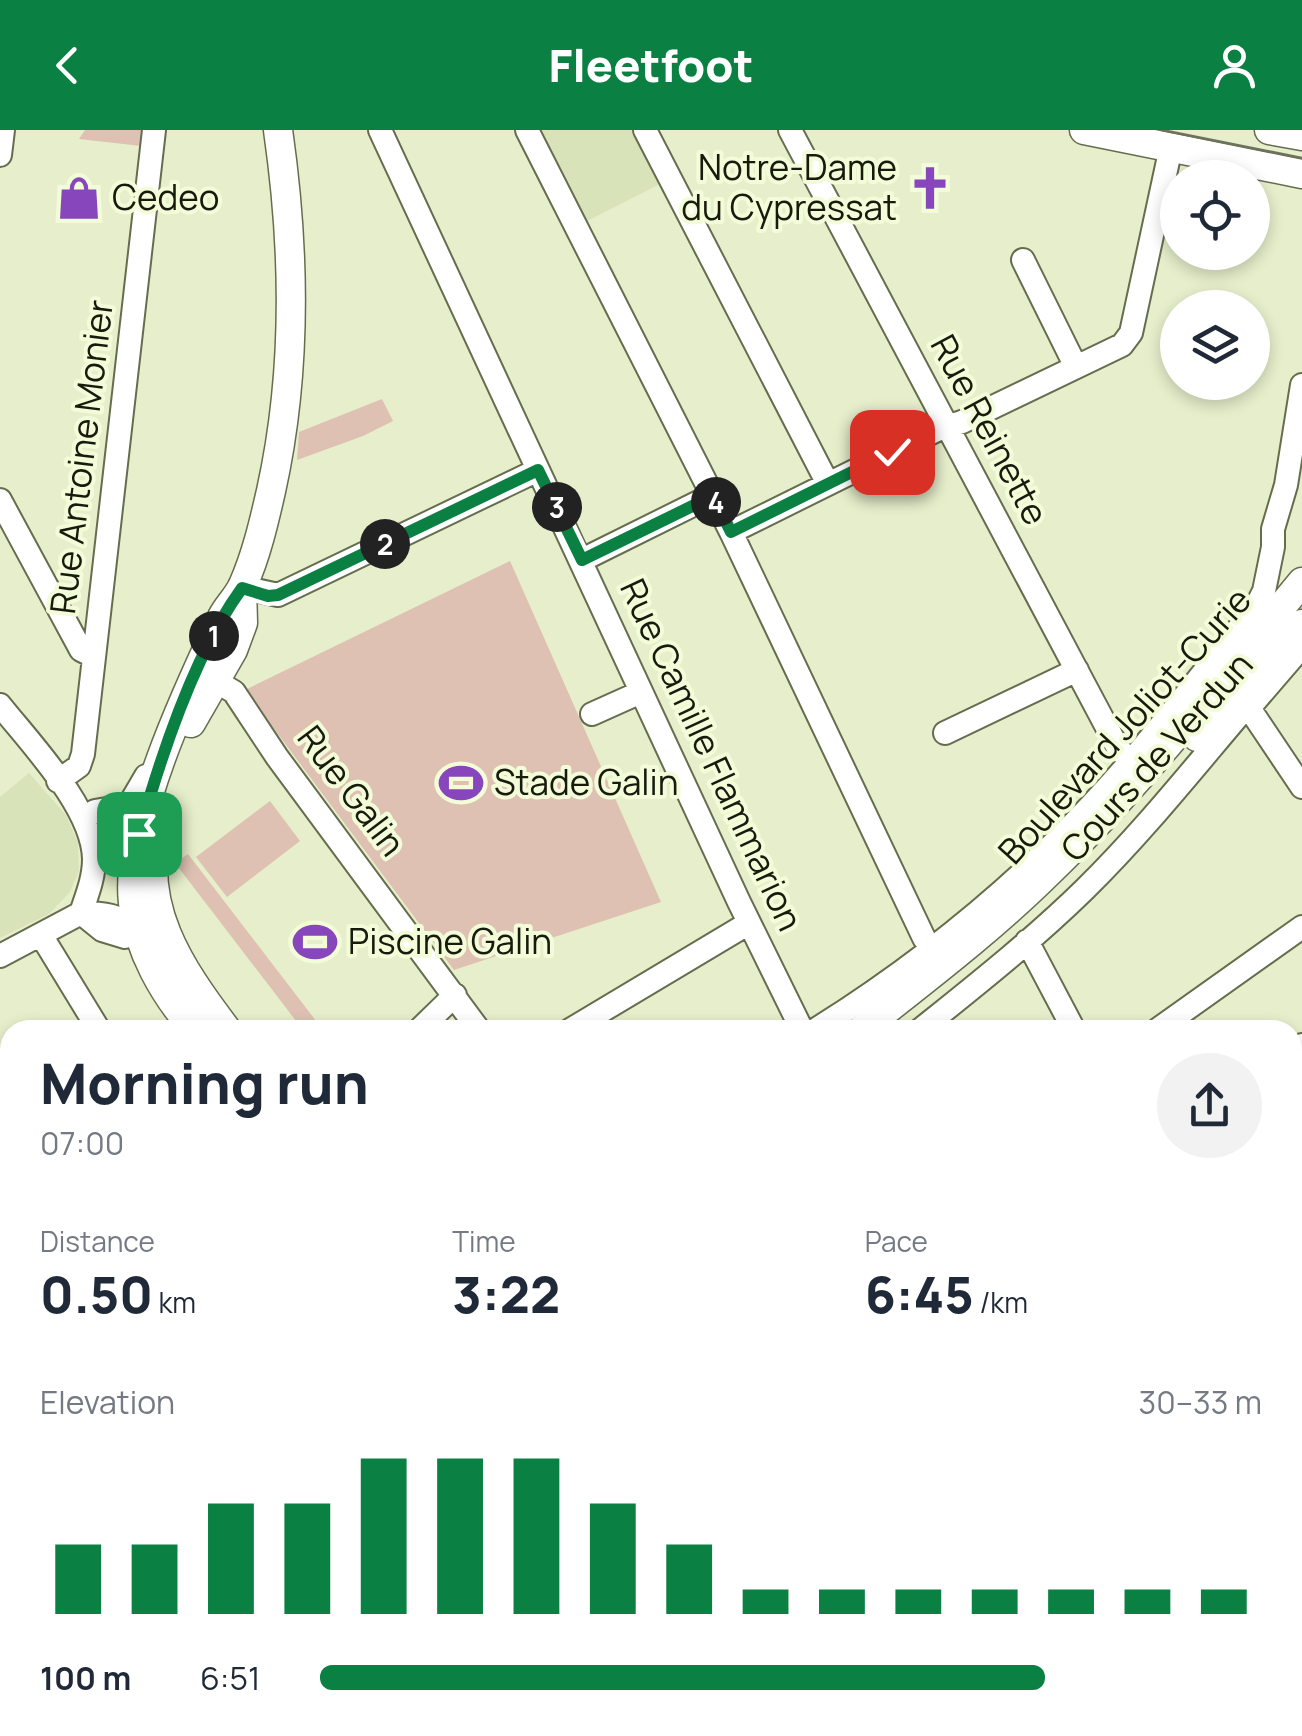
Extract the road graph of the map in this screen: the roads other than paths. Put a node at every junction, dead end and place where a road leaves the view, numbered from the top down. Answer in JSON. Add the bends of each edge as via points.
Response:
{"nodes":[{"id":1,"x":3,"y":130,"type":"edge"},
{"id":2,"x":154,"y":130,"type":"edge"},
{"id":3,"x":278,"y":130,"type":"edge"},
{"id":4,"x":380,"y":130,"type":"edge"},
{"id":5,"x":527,"y":130,"type":"edge"},
{"id":6,"x":646,"y":130,"type":"edge"},
{"id":7,"x":790,"y":130,"type":"edge"},
{"id":8,"x":1084,"y":130,"type":"edge"},
{"id":9,"x":1269,"y":130,"type":"edge"},
{"id":10,"x":1302,"y":136,"type":"edge"},
{"id":11,"x":1171,"y":147,"type":"junction"},
{"id":12,"x":0,"y":155,"type":"edge"},
{"id":13,"x":1302,"y":174,"type":"edge"},
{"id":14,"x":1023,"y":260,"type":"dead end"},
{"id":15,"x":1076,"y":367,"type":"junction"},
{"id":16,"x":1302,"y":385,"type":"edge"},
{"id":17,"x":948,"y":427,"type":"junction"},
{"id":18,"x":538,"y":470,"type":"junction"},
{"id":19,"x":828,"y":484,"type":"junction"},
{"id":20,"x":713,"y":496,"type":"junction"},
{"id":21,"x":0,"y":500,"type":"edge"},
{"id":22,"x":731,"y":532,"type":"junction"},
{"id":23,"x":582,"y":560,"type":"junction"},
{"id":24,"x":1302,"y":582,"type":"edge"},
{"id":25,"x":242,"y":588,"type":"junction"},
{"id":26,"x":1302,"y":604,"type":"edge"},
{"id":27,"x":1302,"y":624,"type":"edge"},
{"id":28,"x":1302,"y":641,"type":"edge"},
{"id":29,"x":94,"y":656,"type":"junction"},
{"id":30,"x":1077,"y":670,"type":"junction"},
{"id":31,"x":208,"y":675,"type":"junction"},
{"id":32,"x":641,"y":692,"type":"junction"},
{"id":33,"x":0,"y":705,"type":"edge"},
{"id":34,"x":1249,"y":708,"type":"junction"},
{"id":35,"x":592,"y":714,"type":"dead end"},
{"id":36,"x":195,"y":716,"type":"junction"},
{"id":37,"x":259,"y":729,"type":"junction"},
{"id":38,"x":945,"y":733,"type":"dead end"},
{"id":39,"x":1197,"y":737,"type":"junction"},
{"id":40,"x":169,"y":740,"type":"junction"},
{"id":41,"x":1130,"y":759,"type":"junction"},
{"id":42,"x":58,"y":781,"type":"junction"},
{"id":43,"x":1302,"y":787,"type":"edge"},
{"id":44,"x":84,"y":819,"type":"junction"},
{"id":45,"x":81,"y":913,"type":"junction"},
{"id":46,"x":749,"y":923,"type":"junction"},
{"id":47,"x":149,"y":926,"type":"junction"},
{"id":48,"x":1302,"y":927,"type":"edge"},
{"id":49,"x":41,"y":935,"type":"junction"},
{"id":50,"x":1027,"y":942,"type":"junction"},
{"id":51,"x":932,"y":949,"type":"junction"},
{"id":52,"x":0,"y":956,"type":"edge"},
{"id":53,"x":456,"y":994,"type":"junction"},
{"id":54,"x":435,"y":1011,"type":"junction"},
{"id":55,"x":92,"y":1020,"type":"edge"},
{"id":56,"x":187,"y":1020,"type":"edge"},
{"id":57,"x":220,"y":1020,"type":"edge"},
{"id":58,"x":421,"y":1020,"type":"edge"},
{"id":59,"x":428,"y":1020,"type":"edge"},
{"id":60,"x":473,"y":1020,"type":"edge"},
{"id":61,"x":587,"y":1020,"type":"edge"},
{"id":62,"x":797,"y":1020,"type":"edge"},
{"id":63,"x":829,"y":1020,"type":"edge"},
{"id":64,"x":872,"y":1020,"type":"edge"},
{"id":65,"x":901,"y":1020,"type":"edge"},
{"id":66,"x":932,"y":1020,"type":"edge"},
{"id":67,"x":1069,"y":1020,"type":"edge"},
{"id":68,"x":1171,"y":1020,"type":"edge"}],
"edges":[{"from":1,"to":12,"type":"street"},
{"from":2,"to":29,"type":"street","name":"Rue Antoine Monier"},
{"from":3,"to":25,"type":"main road","via":[[290,259],[287,382],[272,489]]},
{"from":4,"to":18,"type":"street","name":"Rue Camille Flammarion"},
{"from":5,"to":20,"type":"street"},
{"from":6,"to":19,"type":"street"},
{"from":7,"to":17,"type":"street","name":"Rue Reinette"},
{"from":8,"to":11,"type":"main road"},
{"from":9,"to":10,"type":"main road"},
{"from":11,"to":13,"type":"main road"},
{"from":11,"to":15,"type":"street","via":[[1132,333],[1122,345]]},
{"from":14,"to":15,"type":"street"},
{"from":15,"to":17,"type":"street"},
{"from":16,"to":41,"type":"street","via":[[1264,591]]},
{"from":17,"to":19,"type":"street"},
{"from":17,"to":30,"type":"street","name":"Rue Reinette"},
{"from":18,"to":23,"type":"street","name":"Rue Camille Flammarion"},
{"from":18,"to":25,"type":"street","via":[[278,595]]},
{"from":19,"to":22,"type":"street"},
{"from":20,"to":22,"type":"street"},
{"from":20,"to":23,"type":"street"},
{"from":21,"to":29,"type":"street","via":[[81,650]]},
{"from":22,"to":51,"type":"street"},
{"from":23,"to":32,"type":"street","name":"Rue Camille Flammarion"},
{"from":24,"to":64,"type":"main road","name":"Boulevard Joliot-Curie","via":[[1048,874]]},
{"from":25,"to":31,"type":"main road","via":[[224,612]]},
{"from":26,"to":39,"type":"main road","name":"Boulevard Joliot-Curie"},
{"from":27,"to":39,"type":"main road"},
{"from":28,"to":34,"type":"street","name":"Cours de Verdun"},
{"from":29,"to":42,"type":"street","name":"Rue Antoine Monier","via":[[82,761]]},
{"from":30,"to":38,"type":"street"},
{"from":30,"to":41,"type":"street","name":"Rue Reinette"},
{"from":31,"to":36,"type":"main road"},
{"from":31,"to":37,"type":"street","name":"Rue Galin","via":[[234,692]]},
{"from":31,"to":40,"type":"main road"},
{"from":32,"to":35,"type":"street"},
{"from":32,"to":46,"type":"street","name":"Rue Camille Flammarion"},
{"from":33,"to":42,"type":"street"},
{"from":34,"to":43,"type":"street"},
{"from":34,"to":50,"type":"street","name":"Cours de Verdun","via":[[1130,842]]},
{"from":36,"to":37,"type":"street","via":[[223,707]]},
{"from":36,"to":47,"type":"main road","via":[[154,849]]},
{"from":37,"to":53,"type":"street","name":"Rue Galin"},
{"from":39,"to":65,"type":"main road","name":"Boulevard Joliot-Curie","via":[[1060,888]]},
{"from":40,"to":44,"type":"street","via":[[129,804]]},
{"from":40,"to":47,"type":"main road","via":[[134,861],[132,898]]},
{"from":41,"to":51,"type":"street","via":[[1061,836]]},
{"from":42,"to":44,"type":"street"},
{"from":44,"to":45,"type":"street","via":[[94,861]]},
{"from":45,"to":47,"type":"street","via":[[124,938]]},
{"from":45,"to":49,"type":"street"},
{"from":46,"to":61,"type":"street"},
{"from":46,"to":62,"type":"street","name":"Rue Camille Flammarion"},
{"from":47,"to":56,"type":"main road","via":[[168,996]]},
{"from":47,"to":57,"type":"main road"},
{"from":48,"to":68,"type":"street"},
{"from":49,"to":52,"type":"street"},
{"from":49,"to":55,"type":"street"},
{"from":50,"to":66,"type":"street","name":"Cours de Verdun"},
{"from":50,"to":67,"type":"street"},
{"from":51,"to":63,"type":"street"},
{"from":53,"to":54,"type":"street"},
{"from":53,"to":60,"type":"street","name":"Rue Galin"},
{"from":54,"to":58,"type":"street"},
{"from":54,"to":59,"type":"street"}]}
